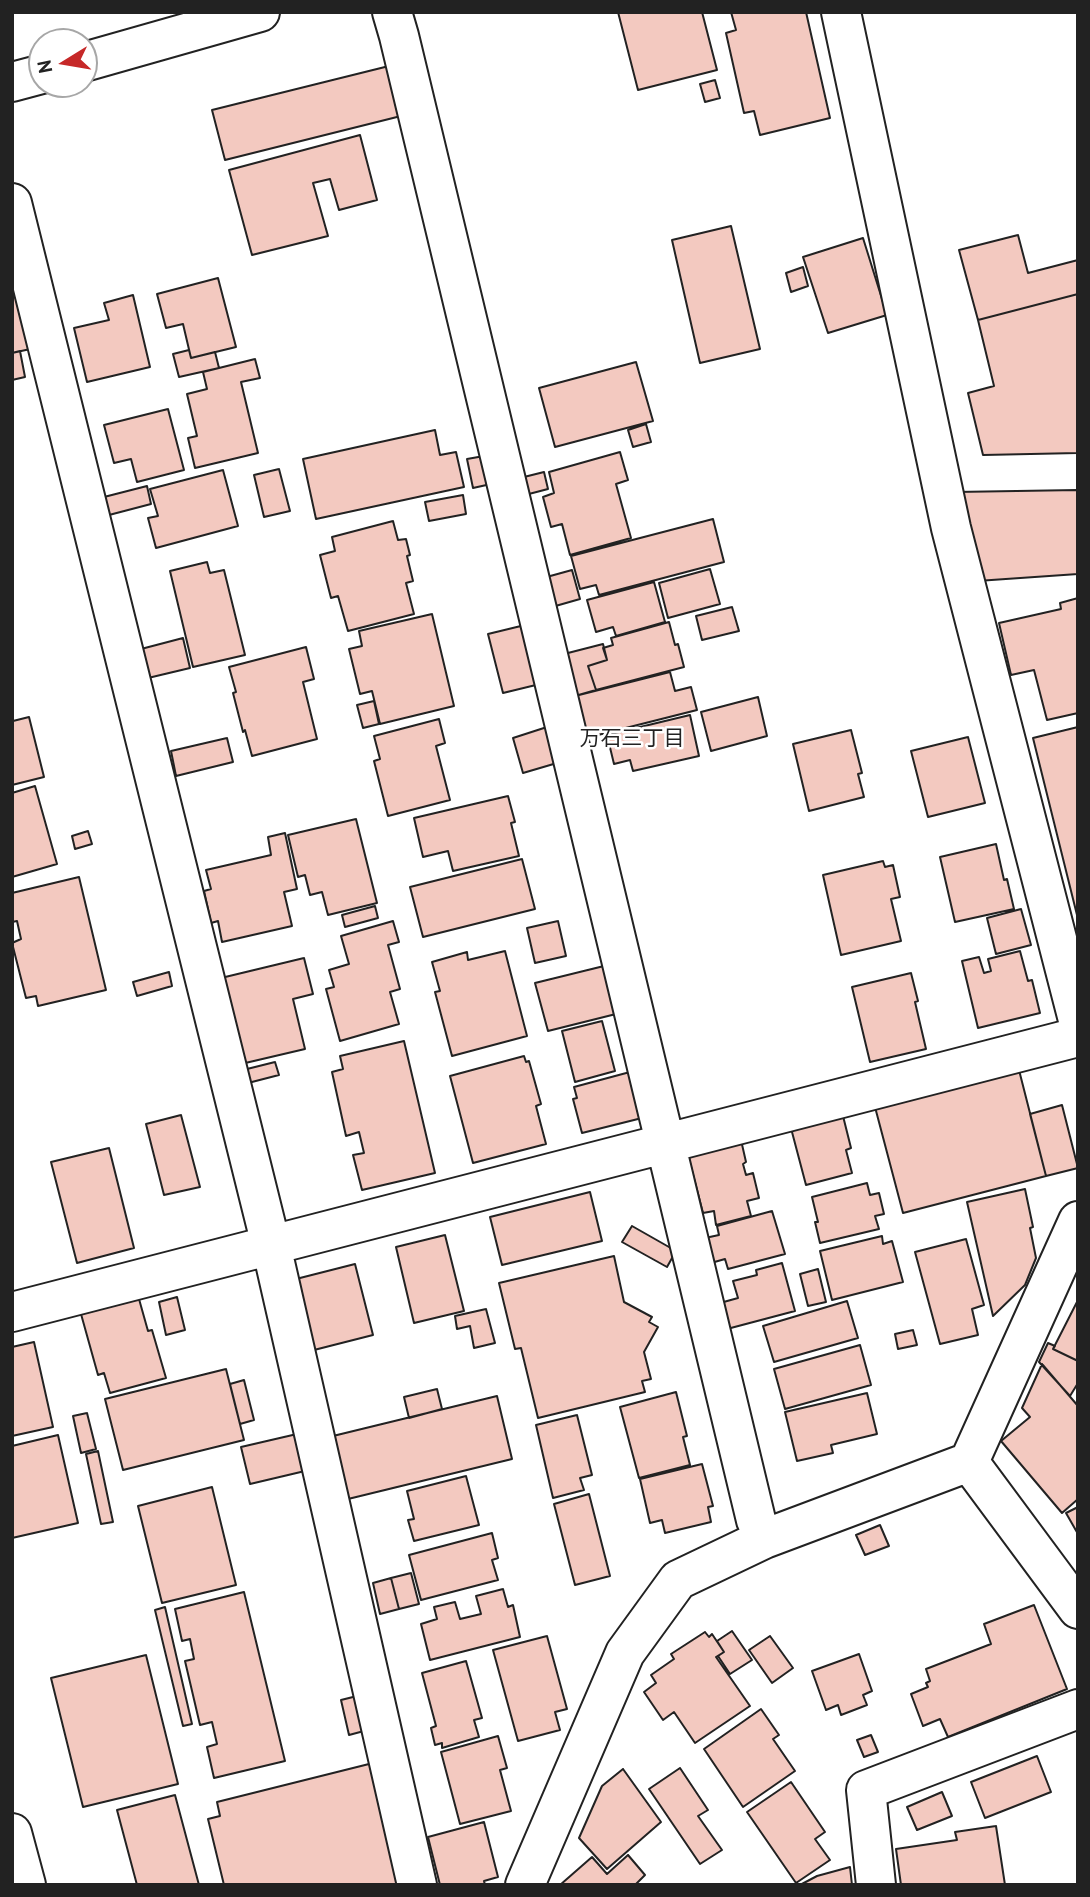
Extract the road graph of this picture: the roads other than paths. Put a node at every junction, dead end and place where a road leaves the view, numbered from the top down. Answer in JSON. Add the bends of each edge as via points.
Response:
{"nodes":[{"id":1,"x":260,"y":12,"type":"edge"},
{"id":2,"x":392,"y":12,"type":"edge"},
{"id":3,"x":841,"y":12,"type":"edge"},
{"id":4,"x":98,"y":58,"type":"edge"},
{"id":5,"x":12,"y":203,"type":"edge"},
{"id":6,"x":1078,"y":1020,"type":"edge"},
{"id":7,"x":1078,"y":1037,"type":"edge"},
{"id":8,"x":665,"y":1142,"type":"junction"},
{"id":9,"x":1078,"y":1221,"type":"edge"},
{"id":10,"x":271,"y":1245,"type":"junction"},
{"id":11,"x":12,"y":1312,"type":"edge"},
{"id":12,"x":969,"y":1462,"type":"junction"},
{"id":13,"x":764,"y":1539,"type":"junction"},
{"id":14,"x":1078,"y":1609,"type":"edge"},
{"id":15,"x":1078,"y":1709,"type":"edge"},
{"id":16,"x":12,"y":1833,"type":"edge"},
{"id":17,"x":26,"y":1885,"type":"edge"},
{"id":18,"x":417,"y":1885,"type":"edge"},
{"id":19,"x":525,"y":1885,"type":"edge"},
{"id":20,"x":876,"y":1885,"type":"edge"}],
"edges":[{"from":1,"to":4,"type":"street"},
{"from":2,"to":8,"type":"street"},
{"from":3,"to":6,"type":"street","via":[[951,528]]},
{"from":5,"to":10,"type":"street"},
{"from":7,"to":8,"type":"street"},
{"from":8,"to":10,"type":"street"},
{"from":8,"to":13,"type":"street"},
{"from":9,"to":12,"type":"street"},
{"from":10,"to":11,"type":"street"},
{"from":10,"to":18,"type":"street"},
{"from":12,"to":13,"type":"street"},
{"from":12,"to":14,"type":"street"},
{"from":13,"to":19,"type":"street","via":[[678,1580],[625,1653]]},
{"from":15,"to":20,"type":"street","via":[[866,1790]]},
{"from":16,"to":17,"type":"street"}]}
